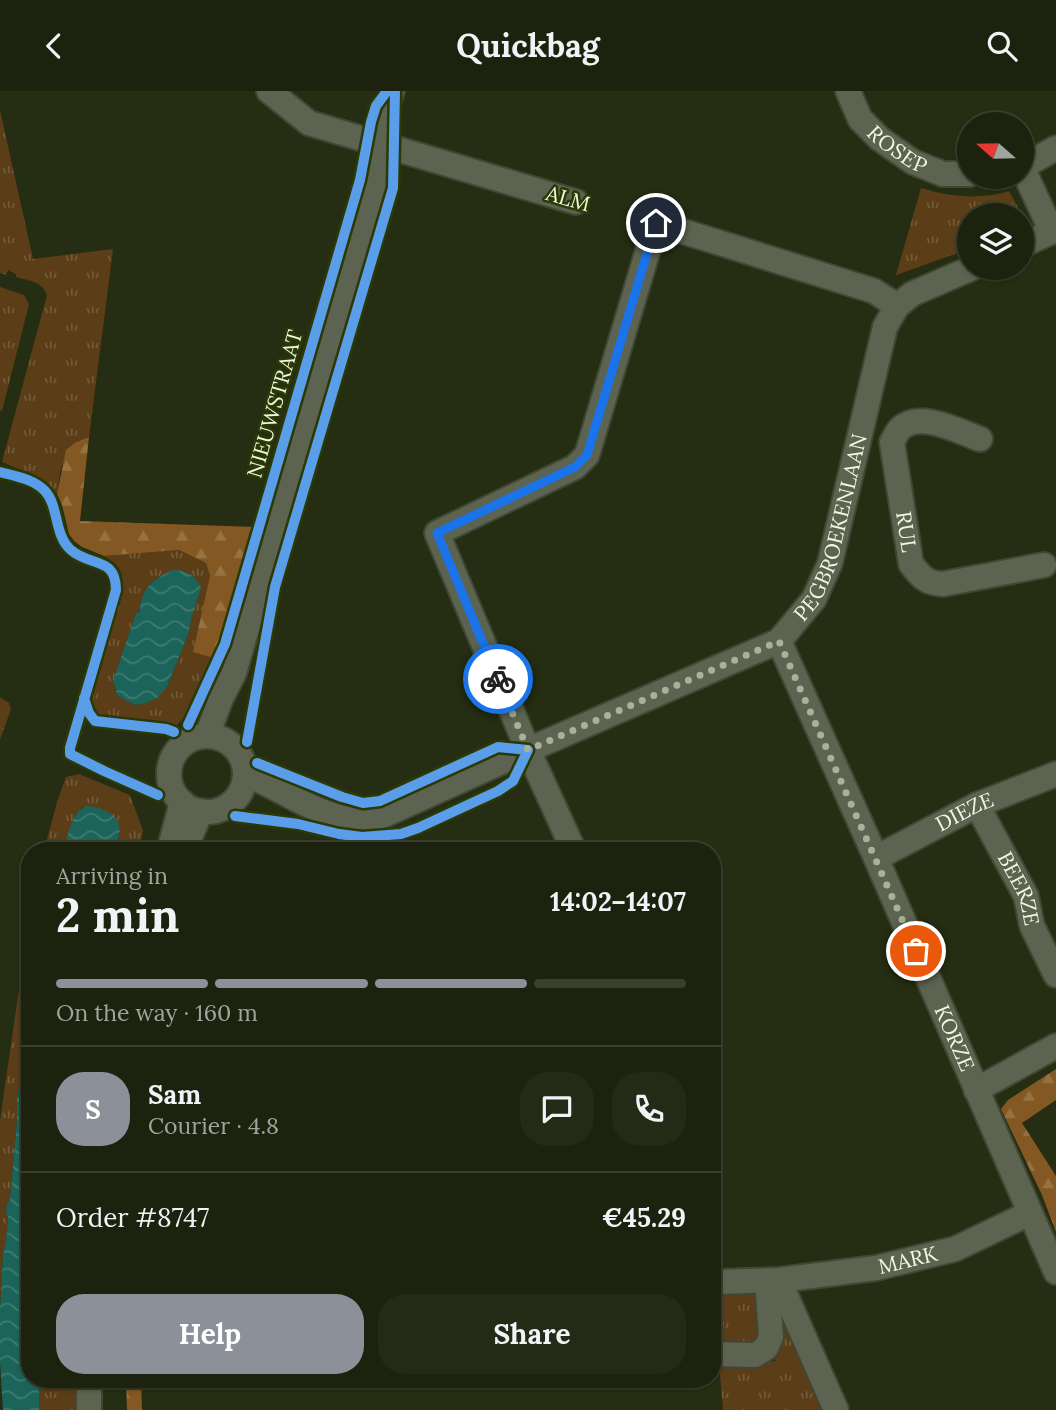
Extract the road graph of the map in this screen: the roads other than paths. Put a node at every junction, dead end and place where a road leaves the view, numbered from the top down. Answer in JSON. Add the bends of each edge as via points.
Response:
{"nodes":[{"id":1,"x":270,"y":91,"type":"edge"},
{"id":2,"x":392,"y":91,"type":"edge"},
{"id":3,"x":848,"y":91,"type":"edge"},
{"id":4,"x":388,"y":147,"type":"junction"},
{"id":5,"x":1056,"y":148,"type":"edge"},
{"id":6,"x":1034,"y":160,"type":"edge"},
{"id":7,"x":957,"y":174,"type":"edge"},
{"id":8,"x":1033,"y":189,"type":"edge"},
{"id":9,"x":576,"y":202,"type":"dead end"},
{"id":10,"x":1054,"y":231,"type":"edge"},
{"id":11,"x":1034,"y":240,"type":"edge"},
{"id":12,"x":957,"y":274,"type":"edge"},
{"id":13,"x":897,"y":306,"type":"junction"},
{"id":14,"x":859,"y":435,"type":"junction"},
{"id":15,"x":980,"y":439,"type":"dead end"},
{"id":16,"x":892,"y":442,"type":"junction"},
{"id":17,"x":1044,"y":565,"type":"dead end"},
{"id":18,"x":779,"y":641,"type":"junction"},
{"id":19,"x":217,"y":739,"type":"junction"},
{"id":20,"x":528,"y":750,"type":"junction"},
{"id":21,"x":1056,"y":774,"type":"edge"},
{"id":22,"x":241,"y":785,"type":"junction"},
{"id":23,"x":977,"y":805,"type":"junction"},
{"id":24,"x":192,"y":807,"type":"junction"},
{"id":25,"x":362,"y":820,"type":"junction"},
{"id":26,"x":174,"y":842,"type":"edge"},
{"id":27,"x":186,"y":842,"type":"edge"},
{"id":28,"x":362,"y":842,"type":"edge"},
{"id":29,"x":570,"y":842,"type":"edge"},
{"id":30,"x":876,"y":858,"type":"junction"},
{"id":31,"x":1056,"y":975,"type":"edge"},
{"id":32,"x":1056,"y":1046,"type":"edge"},
{"id":33,"x":976,"y":1090,"type":"junction"},
{"id":34,"x":1030,"y":1213,"type":"junction"},
{"id":35,"x":1056,"y":1272,"type":"edge"},
{"id":36,"x":773,"y":1280,"type":"junction"},
{"id":37,"x":721,"y":1282,"type":"edge"},
{"id":38,"x":721,"y":1354,"type":"edge"},
{"id":39,"x":89,"y":1388,"type":"edge"},
{"id":40,"x":89,"y":1410,"type":"edge"},
{"id":41,"x":836,"y":1410,"type":"edge"}],
"edges":[{"from":1,"to":4,"type":"street","name":"ALM","via":[[309,123]]},
{"from":2,"to":4,"type":"street","name":"NIEUWSTRAAT","via":[[387,109]]},
{"from":3,"to":7,"type":"street","name":"ROSEP","via":[[860,118],[880,139],[913,162],[943,174]]},
{"from":4,"to":9,"type":"street","name":"ALM"},
{"from":4,"to":19,"type":"street","name":"NIEUWSTRAAT","via":[[234,673],[221,698]]},
{"from":5,"to":6,"type":"street"},
{"from":8,"to":10,"type":"street"},
{"from":10,"to":11,"type":"street"},
{"from":12,"to":13,"type":"street","via":[[912,294]]},
{"from":13,"to":14,"type":"street","name":"PEGBROEKENLAAN","via":[[885,327]]},
{"from":13,"to":20,"type":"street","via":[[874,291],[656,223],[587,455],[575,467],[437,533]]},
{"from":14,"to":16,"type":"street"},
{"from":14,"to":18,"type":"street","name":"PEGBROEKENLAAN","via":[[830,563],[814,599]]},
{"from":15,"to":16,"type":"street","via":[[924,420],[900,429]]},
{"from":16,"to":17,"type":"street","name":"RUL","via":[[911,564],[920,575],[943,585]]},
{"from":18,"to":20,"type":"street","name":"PEGBROEKENLAAN"},
{"from":18,"to":30,"type":"street","name":"KORZE"},
{"from":19,"to":22,"type":"street","via":[[237,750],[243,761]]},
{"from":19,"to":24,"type":"street","via":[[195,738],[185,743],[170,765],[174,792]]},
{"from":20,"to":25,"type":"street","name":"PEGBROEKENLAAN","via":[[382,816]]},
{"from":20,"to":29,"type":"street"},
{"from":21,"to":23,"type":"street","name":"DIEZE"},
{"from":22,"to":24,"type":"street","via":[[227,806],[215,811]]},
{"from":22,"to":25,"type":"street","name":"PEGBROEKENLAAN","via":[[251,799],[302,803]]},
{"from":23,"to":30,"type":"street","name":"DIEZE"},
{"from":23,"to":31,"type":"street","name":"BEERZE","via":[[1026,896],[1032,926]]},
{"from":24,"to":26,"type":"street"},
{"from":24,"to":27,"type":"street"},
{"from":25,"to":28,"type":"street"},
{"from":30,"to":33,"type":"street","name":"KORZE"},
{"from":32,"to":33,"type":"street","name":"KORZE"},
{"from":33,"to":34,"type":"street","name":"KORZE"},
{"from":34,"to":35,"type":"street","name":"KORZE"},
{"from":34,"to":36,"type":"street","name":"MARK","via":[[955,1249],[876,1268]]},
{"from":36,"to":37,"type":"street","name":"MARK"},
{"from":36,"to":38,"type":"street","via":[[771,1337],[766,1347],[755,1355]]},
{"from":36,"to":41,"type":"street"},
{"from":39,"to":40,"type":"street"}]}
